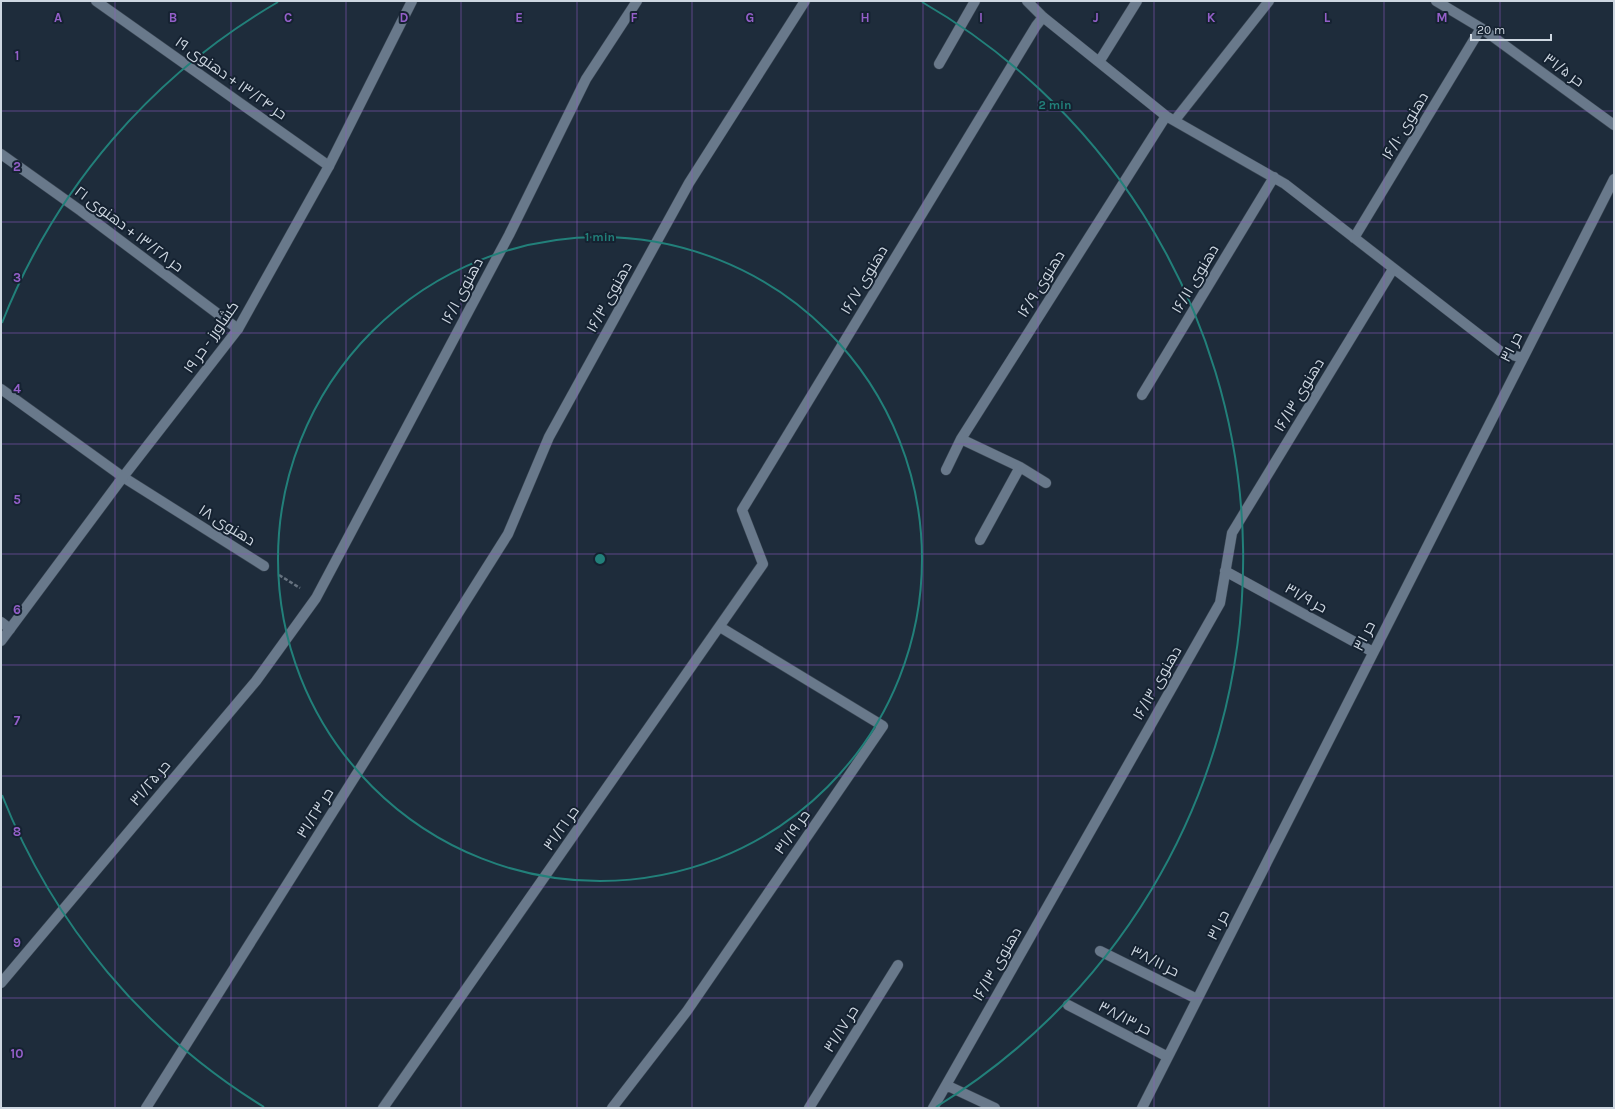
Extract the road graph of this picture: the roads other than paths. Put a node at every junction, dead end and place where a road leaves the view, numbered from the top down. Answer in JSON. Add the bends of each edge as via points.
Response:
{"nodes":[{"id":1,"x":96,"y":1,"type":"edge"},
{"id":2,"x":412,"y":1,"type":"edge"},
{"id":3,"x":637,"y":1,"type":"edge"},
{"id":4,"x":805,"y":1,"type":"edge"},
{"id":5,"x":975,"y":1,"type":"edge"},
{"id":6,"x":1027,"y":1,"type":"edge"},
{"id":7,"x":1137,"y":1,"type":"edge"},
{"id":8,"x":1269,"y":1,"type":"edge"},
{"id":9,"x":1436,"y":1,"type":"edge"},
{"id":10,"x":1043,"y":17,"type":"junction"},
{"id":11,"x":1481,"y":28,"type":"junction"},
{"id":12,"x":1099,"y":62,"type":"junction"},
{"id":13,"x":939,"y":64,"type":"dead end"},
{"id":14,"x":1166,"y":116,"type":"junction"},
{"id":15,"x":1175,"y":120,"type":"junction"},
{"id":16,"x":1614,"y":125,"type":"edge"},
{"id":17,"x":1,"y":154,"type":"edge"},
{"id":18,"x":329,"y":166,"type":"junction"},
{"id":19,"x":1274,"y":177,"type":"junction"},
{"id":20,"x":1614,"y":179,"type":"edge"},
{"id":21,"x":1354,"y":238,"type":"junction"},
{"id":22,"x":1393,"y":269,"type":"junction"},
{"id":23,"x":238,"y":329,"type":"junction"},
{"id":24,"x":1522,"y":358,"type":"junction"},
{"id":25,"x":1,"y":389,"type":"edge"},
{"id":26,"x":1142,"y":395,"type":"dead end"},
{"id":27,"x":961,"y":439,"type":"junction"},
{"id":28,"x":1020,"y":467,"type":"junction"},
{"id":29,"x":946,"y":470,"type":"dead end"},
{"id":30,"x":123,"y":478,"type":"junction"},
{"id":31,"x":1046,"y":483,"type":"dead end"},
{"id":32,"x":508,"y":534,"type":"joint"},
{"id":33,"x":980,"y":540,"type":"dead end"},
{"id":34,"x":764,"y":564,"type":"joint"},
{"id":35,"x":264,"y":566,"type":"road end"},
{"id":36,"x":1225,"y":571,"type":"junction"},
{"id":37,"x":316,"y":598,"type":"joint"},
{"id":38,"x":1,"y":622,"type":"edge"},
{"id":39,"x":720,"y":626,"type":"junction"},
{"id":40,"x":10,"y":629,"type":"junction"},
{"id":41,"x":1,"y":641,"type":"edge"},
{"id":42,"x":1373,"y":652,"type":"junction"},
{"id":43,"x":1100,"y":951,"type":"dead end"},
{"id":44,"x":898,"y":965,"type":"dead end"},
{"id":45,"x":1,"y":983,"type":"edge"},
{"id":46,"x":1197,"y":999,"type":"junction"},
{"id":47,"x":1068,"y":1005,"type":"dead end"},
{"id":48,"x":1168,"y":1057,"type":"junction"},
{"id":49,"x":946,"y":1085,"type":"junction"},
{"id":50,"x":146,"y":1108,"type":"edge"},
{"id":51,"x":383,"y":1108,"type":"edge"},
{"id":52,"x":612,"y":1108,"type":"edge"},
{"id":53,"x":809,"y":1108,"type":"edge"},
{"id":54,"x":933,"y":1108,"type":"edge"},
{"id":55,"x":995,"y":1108,"type":"edge"},
{"id":56,"x":1142,"y":1108,"type":"edge"}],
"edges":[{"from":1,"to":18,"type":"street","name":"حر ۱۳/۲۴ + دهنوی ۱۹"},
{"from":2,"to":18,"type":"street","name":"کشاورز - حر ۱۹"},
{"from":3,"to":37,"type":"street","name":"دهنوی ۱۶/۱","via":[[586,79],[509,235]]},
{"from":4,"to":32,"type":"street","name":"دهنوی ۱۶/۳","via":[[689,183],[549,437]]},
{"from":5,"to":13,"type":"street"},
{"from":6,"to":10,"type":"street"},
{"from":7,"to":12,"type":"street"},
{"from":8,"to":15,"type":"street"},
{"from":9,"to":11,"type":"street","name":"حر ۳۱/۵"},
{"from":10,"to":12,"type":"street"},
{"from":10,"to":34,"type":"street","name":"دهنوی ۱۶/۷","via":[[742,510]]},
{"from":11,"to":16,"type":"street","name":"حر ۳۱/۵"},
{"from":11,"to":21,"type":"street","name":"دهنوی ۱۶/۱۰"},
{"from":12,"to":14,"type":"street"},
{"from":14,"to":15,"type":"street"},
{"from":14,"to":27,"type":"street","name":"دهنوی ۱۶/۹"},
{"from":15,"to":19,"type":"street"},
{"from":17,"to":23,"type":"street","name":"حر ۱۳/۲۸ + دهنوی ۲۱"},
{"from":18,"to":23,"type":"street","name":"کشاورز - حر ۱۹"},
{"from":19,"to":21,"type":"street"},
{"from":19,"to":26,"type":"street","name":"دهنوی ۱۶/۱۱"},
{"from":20,"to":24,"type":"street","name":"حر ۳۱"},
{"from":21,"to":22,"type":"street"},
{"from":22,"to":24,"type":"street","via":[[1500,351]]},
{"from":22,"to":36,"type":"street","name":"دهنوی ۱۶/۱۳","via":[[1232,533]]},
{"from":23,"to":30,"type":"street","name":"کشاورز - حر ۱۹"},
{"from":24,"to":42,"type":"street","name":"حر ۳۱"},
{"from":25,"to":30,"type":"street","name":"دهنوی ۱۸"},
{"from":27,"to":28,"type":"street"},
{"from":27,"to":29,"type":"street","name":"دهنوی ۱۶/۹"},
{"from":28,"to":31,"type":"street"},
{"from":28,"to":33,"type":"street"},
{"from":30,"to":35,"type":"street","name":"دهنوی ۱۸"},
{"from":30,"to":40,"type":"street","name":"کشاورز - حر ۱۹"},
{"from":32,"to":50,"type":"street","name":"حر ۳۱/۲۳"},
{"from":34,"to":39,"type":"street","name":"حر ۳۱/۲۱"},
{"from":36,"to":42,"type":"street","name":"حر ۳۱/۹"},
{"from":36,"to":49,"type":"street","name":"دهنوی ۱۶/۱۳","via":[[1220,603]]},
{"from":37,"to":45,"type":"street","name":"حر ۳۱/۲۵","via":[[256,681]]},
{"from":38,"to":40,"type":"street"},
{"from":39,"to":51,"type":"street","name":"حر ۳۱/۲۱"},
{"from":39,"to":52,"type":"street","name":"حر ۳۱/۱۹","via":[[883,726],[687,1011]]},
{"from":40,"to":41,"type":"street","name":"کشاورز - حر ۱۹"},
{"from":42,"to":46,"type":"street","name":"حر ۳۱"},
{"from":43,"to":46,"type":"street","name":"حر ۳۸/۱۱"},
{"from":44,"to":53,"type":"street","name":"حر ۳۱/۱۷"},
{"from":46,"to":48,"type":"street","name":"حر ۳۱"},
{"from":47,"to":48,"type":"street","name":"حر ۳۸/۱۳"},
{"from":48,"to":56,"type":"street","name":"حر ۳۱"},
{"from":49,"to":54,"type":"street","name":"دهنوی ۱۶/۱۳"},
{"from":49,"to":55,"type":"street"}]}
